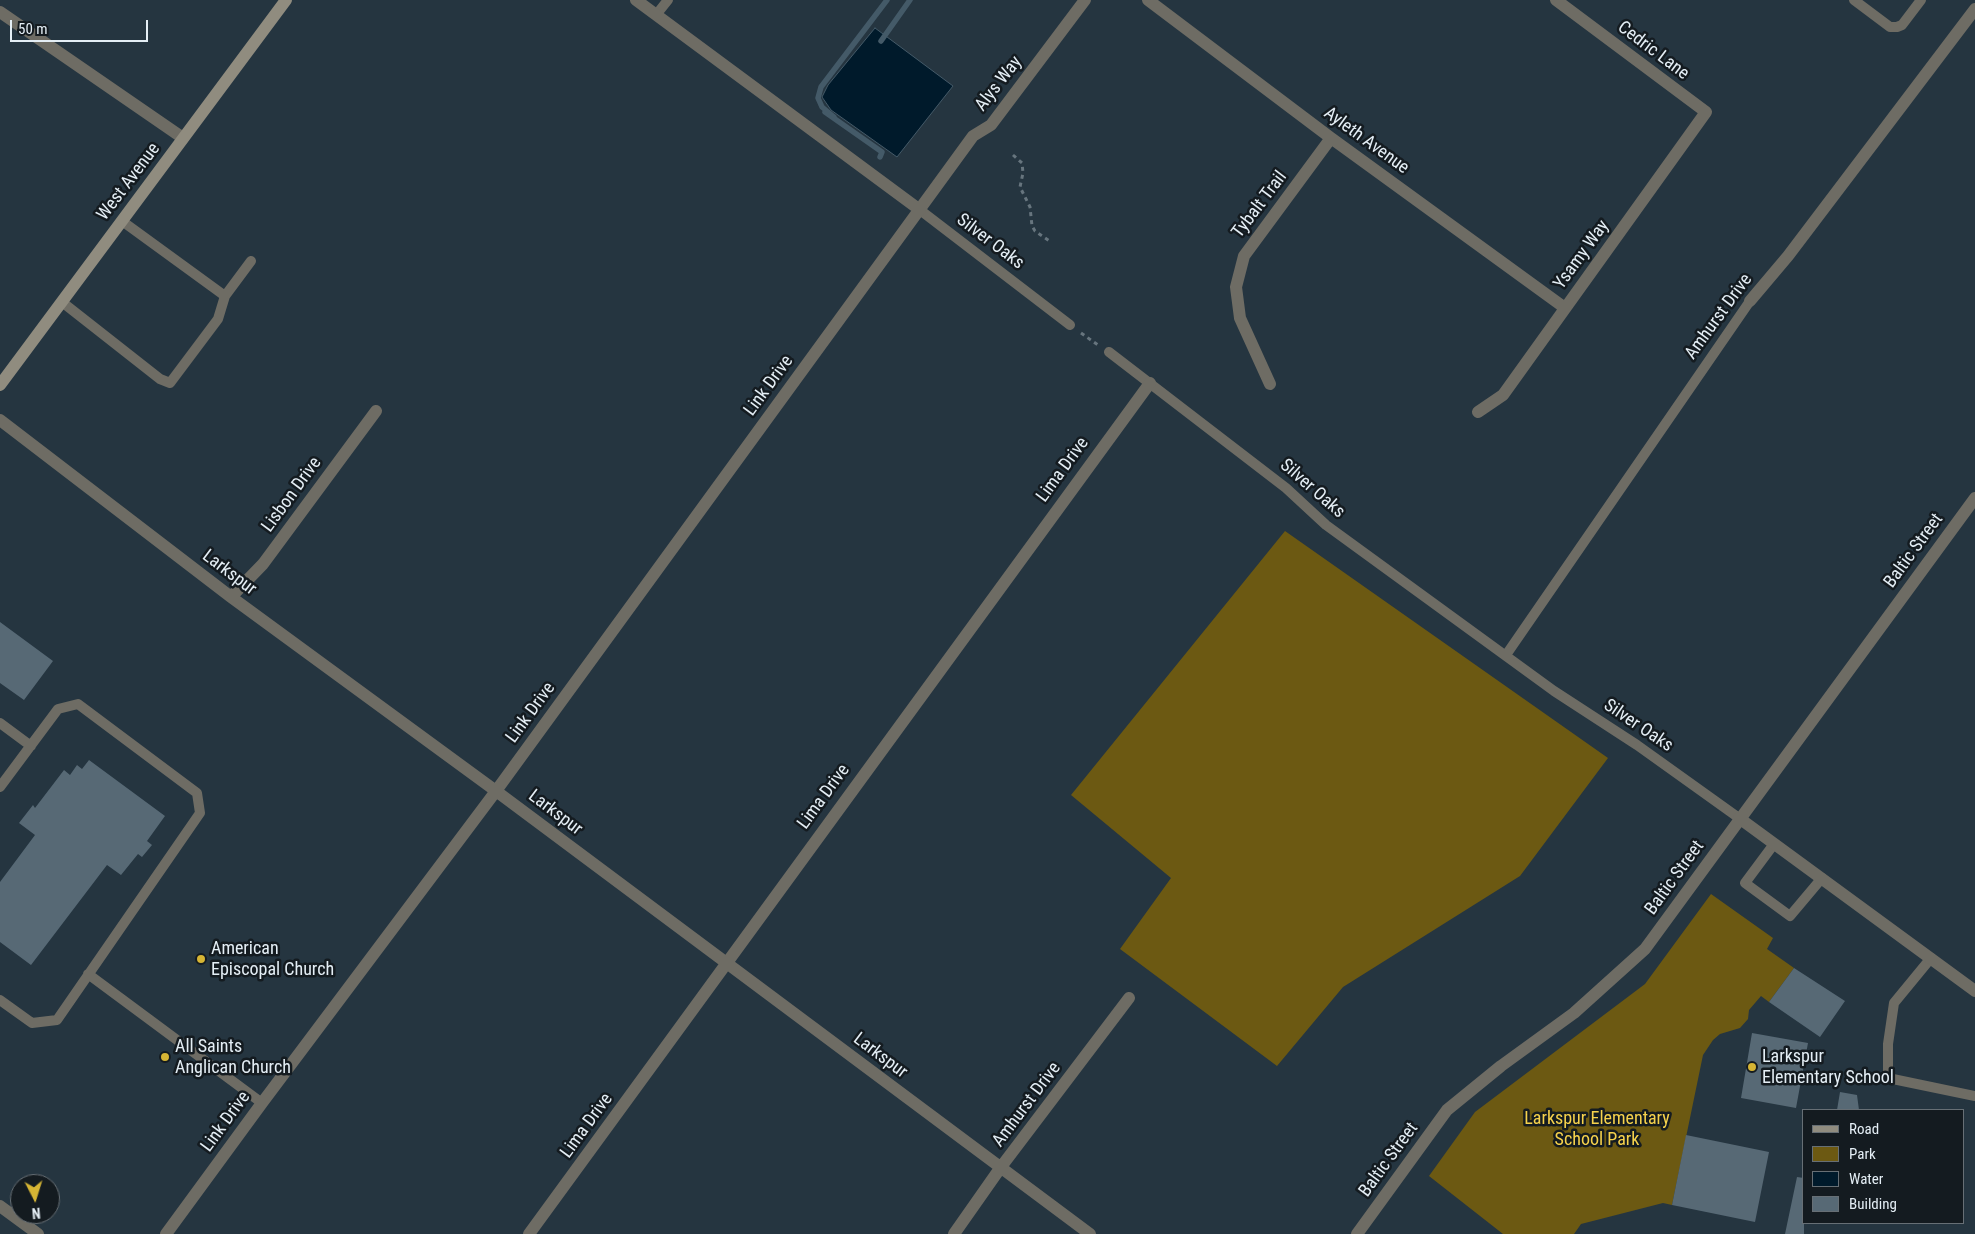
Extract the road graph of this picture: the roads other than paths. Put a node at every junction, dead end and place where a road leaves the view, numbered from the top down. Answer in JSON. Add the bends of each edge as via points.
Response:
{"nodes":[{"id":1,"x":286,"y":0,"type":"edge"},
{"id":2,"x":636,"y":0,"type":"edge"},
{"id":3,"x":668,"y":0,"type":"edge"},
{"id":4,"x":1085,"y":0,"type":"edge"},
{"id":5,"x":1148,"y":0,"type":"edge"},
{"id":6,"x":1556,"y":0,"type":"edge"},
{"id":7,"x":1854,"y":0,"type":"edge"},
{"id":8,"x":1921,"y":0,"type":"edge"},
{"id":9,"x":1975,"y":9,"type":"edge"},
{"id":10,"x":0,"y":12,"type":"edge"},
{"id":11,"x":656,"y":16,"type":"junction"},
{"id":12,"x":1706,"y":112,"type":"joint"},
{"id":13,"x":183,"y":138,"type":"junction"},
{"id":14,"x":1331,"y":138,"type":"junction"},
{"id":15,"x":920,"y":210,"type":"junction"},
{"id":16,"x":122,"y":220,"type":"junction"},
{"id":17,"x":251,"y":261,"type":"dead end"},
{"id":18,"x":225,"y":296,"type":"junction"},
{"id":19,"x":1750,"y":301,"type":"joint"},
{"id":20,"x":62,"y":302,"type":"junction"},
{"id":21,"x":1565,"y":308,"type":"junction"},
{"id":22,"x":1070,"y":325,"type":"road end"},
{"id":23,"x":1109,"y":352,"type":"road end"},
{"id":24,"x":1150,"y":382,"type":"junction"},
{"id":25,"x":1270,"y":384,"type":"dead end"},
{"id":26,"x":0,"y":385,"type":"edge"},
{"id":27,"x":376,"y":411,"type":"dead end"},
{"id":28,"x":1478,"y":412,"type":"dead end"},
{"id":29,"x":0,"y":420,"type":"edge"},
{"id":30,"x":1975,"y":498,"type":"edge"},
{"id":31,"x":231,"y":597,"type":"junction"},
{"id":32,"x":1506,"y":655,"type":"junction"},
{"id":33,"x":0,"y":723,"type":"edge"},
{"id":34,"x":31,"y":746,"type":"junction"},
{"id":35,"x":0,"y":787,"type":"edge"},
{"id":36,"x":496,"y":791,"type":"junction"},
{"id":37,"x":1739,"y":818,"type":"junction"},
{"id":38,"x":1774,"y":844,"type":"junction"},
{"id":39,"x":1822,"y":878,"type":"junction"},
{"id":40,"x":1931,"y":958,"type":"junction"},
{"id":41,"x":728,"y":964,"type":"junction"},
{"id":42,"x":88,"y":974,"type":"junction"},
{"id":43,"x":1975,"y":991,"type":"edge"},
{"id":44,"x":1130,"y":998,"type":"dead end"},
{"id":45,"x":0,"y":1000,"type":"edge"},
{"id":46,"x":1975,"y":1096,"type":"edge"},
{"id":47,"x":262,"y":1102,"type":"junction"},
{"id":48,"x":1001,"y":1167,"type":"junction"},
{"id":49,"x":0,"y":1206,"type":"edge"},
{"id":50,"x":38,"y":1234,"type":"edge"},
{"id":51,"x":166,"y":1234,"type":"edge"},
{"id":52,"x":530,"y":1234,"type":"edge"},
{"id":53,"x":954,"y":1234,"type":"edge"},
{"id":54,"x":1090,"y":1234,"type":"edge"},
{"id":55,"x":1357,"y":1234,"type":"edge"}],
"edges":[{"from":1,"to":13,"type":"main road","name":"West Avenue"},
{"from":2,"to":11,"type":"street","name":"Silver Oaks"},
{"from":3,"to":11,"type":"lane"},
{"from":4,"to":15,"type":"street","name":"Alys Way","via":[[992,125],[973,136]]},
{"from":5,"to":14,"type":"street","name":"Ayleth Avenue"},
{"from":6,"to":12,"type":"street","name":"Cedric Lane"},
{"from":7,"to":8,"type":"lane","via":[[1890,27],[1897,27]]},
{"from":9,"to":19,"type":"street","name":"Amhurst Drive","via":[[1788,256]]},
{"from":10,"to":13,"type":"street"},
{"from":11,"to":15,"type":"street","name":"Silver Oaks"},
{"from":12,"to":21,"type":"street","name":"Ysamy Way"},
{"from":13,"to":16,"type":"main road","name":"West Avenue"},
{"from":14,"to":21,"type":"street","name":"Ayleth Avenue"},
{"from":14,"to":25,"type":"street","name":"Tybalt Trail","via":[[1244,256],[1236,286],[1240,318]]},
{"from":15,"to":22,"type":"lane","name":"Silver Oaks"},
{"from":15,"to":36,"type":"street","name":"Link Drive"},
{"from":16,"to":18,"type":"lane"},
{"from":16,"to":20,"type":"main road","name":"West Avenue"},
{"from":17,"to":18,"type":"lane"},
{"from":18,"to":20,"type":"lane","via":[[218,319],[170,382],[160,379]]},
{"from":19,"to":32,"type":"lane","name":"Amhurst Drive"},
{"from":20,"to":26,"type":"main road","name":"West Avenue"},
{"from":21,"to":28,"type":"street","name":"Ysamy Way","via":[[1503,395]]},
{"from":23,"to":24,"type":"lane","name":"Silver Oaks"},
{"from":24,"to":32,"type":"lane","name":"Silver Oaks","via":[[1286,488],[1326,525]]},
{"from":24,"to":41,"type":"street","name":"Lima Drive"},
{"from":27,"to":31,"type":"street","name":"Lisbon Drive","via":[[263,564]]},
{"from":29,"to":31,"type":"street","name":"Larkspur"},
{"from":30,"to":37,"type":"street","name":"Baltic Street"},
{"from":31,"to":36,"type":"street","name":"Larkspur"},
{"from":32,"to":37,"type":"lane","name":"Silver Oaks"},
{"from":33,"to":34,"type":"lane"},
{"from":34,"to":35,"type":"lane"},
{"from":34,"to":42,"type":"lane","via":[[58,709],[78,704],[197,793],[200,814]]},
{"from":36,"to":41,"type":"street","name":"Larkspur"},
{"from":36,"to":47,"type":"street","name":"Link Drive"},
{"from":37,"to":38,"type":"street","name":"Silver Oaks"},
{"from":37,"to":55,"type":"street","name":"Baltic Street","via":[[1644,949],[1574,1014],[1446,1110]]},
{"from":38,"to":39,"type":"street","name":"Silver Oaks"},
{"from":38,"to":39,"type":"lane","via":[[1745,883],[1790,916]]},
{"from":39,"to":40,"type":"street","name":"Silver Oaks"},
{"from":40,"to":43,"type":"street","name":"Silver Oaks"},
{"from":40,"to":46,"type":"lane","via":[[1894,1004],[1888,1044],[1888,1078]]},
{"from":41,"to":48,"type":"street","name":"Larkspur"},
{"from":41,"to":52,"type":"street","name":"Lima Drive"},
{"from":42,"to":45,"type":"lane","via":[[57,1020],[32,1023]]},
{"from":42,"to":47,"type":"lane"},
{"from":44,"to":48,"type":"street","name":"Amhurst Drive"},
{"from":47,"to":51,"type":"street","name":"Link Drive"},
{"from":48,"to":53,"type":"street","name":"Amhurst Drive"},
{"from":48,"to":54,"type":"street","name":"Larkspur"},
{"from":49,"to":50,"type":"street"}]}
